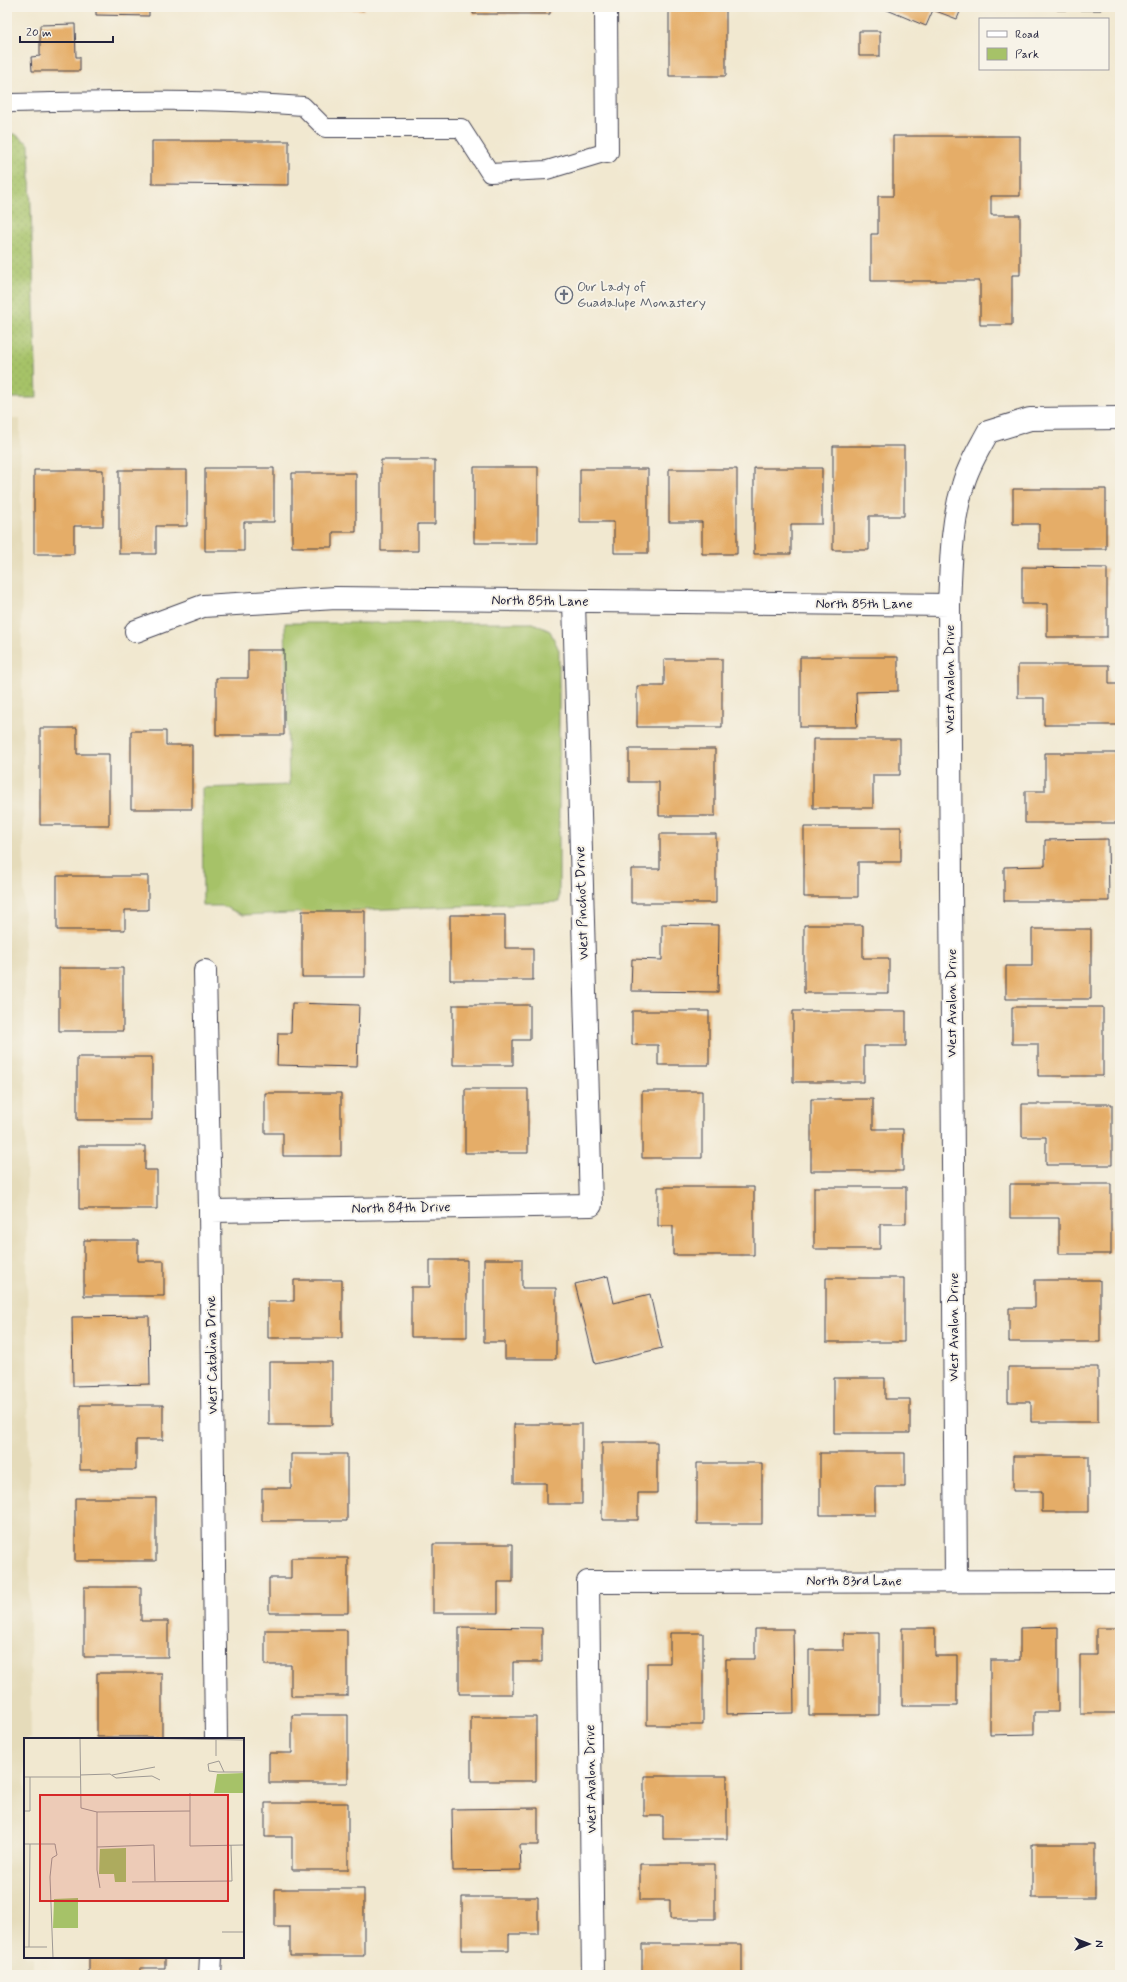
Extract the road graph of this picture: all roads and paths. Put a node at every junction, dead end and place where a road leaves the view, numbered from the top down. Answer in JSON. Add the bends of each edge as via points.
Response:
{"nodes":[{"id":1,"x":606,"y":7,"type":"edge"},
{"id":2,"x":7,"y":104,"type":"edge"},
{"id":3,"x":607,"y":152,"type":"joint"},
{"id":4,"x":1120,"y":418,"type":"edge"},
{"id":5,"x":574,"y":602,"type":"junction"},
{"id":6,"x":949,"y":605,"type":"junction"},
{"id":7,"x":136,"y":631,"type":"dead end"},
{"id":8,"x":205,"y":971,"type":"dead end"},
{"id":9,"x":591,"y":1205,"type":"joint"},
{"id":10,"x":210,"y":1211,"type":"junction"},
{"id":11,"x":956,"y":1581,"type":"junction"},
{"id":12,"x":1120,"y":1581,"type":"edge"},
{"id":13,"x":588,"y":1582,"type":"joint"},
{"id":14,"x":216,"y":1738,"type":"edge"},
{"id":15,"x":211,"y":1958,"type":"edge"},
{"id":16,"x":210,"y":1975,"type":"edge"},
{"id":17,"x":593,"y":1975,"type":"edge"}],
"edges":[{"from":1,"to":3,"type":"street"},
{"from":2,"to":3,"type":"lane","via":[[253,102],[303,106],[325,128],[461,128],[490,173],[547,170]]},
{"from":4,"to":6,"type":"street","name":"West Avalon Drive","via":[[1030,419],[988,432],[963,484],[953,531]]},
{"from":5,"to":6,"type":"street","name":"North 85th Lane"},
{"from":5,"to":7,"type":"street","name":"North 85th Lane","via":[[336,598],[203,606]]},
{"from":5,"to":9,"type":"street","name":"West Pinchot Drive"},
{"from":6,"to":11,"type":"street","name":"West Avalon Drive"},
{"from":8,"to":10,"type":"street","name":"West Catalina Drive"},
{"from":9,"to":10,"type":"street","name":"North 84th Drive"},
{"from":10,"to":14,"type":"street","name":"West Catalina Drive"},
{"from":11,"to":12,"type":"street","name":"North 83rd Lane"},
{"from":11,"to":13,"type":"street","name":"North 83rd Lane"},
{"from":13,"to":17,"type":"street","name":"West Avalon Drive"},
{"from":15,"to":16,"type":"street"}]}
